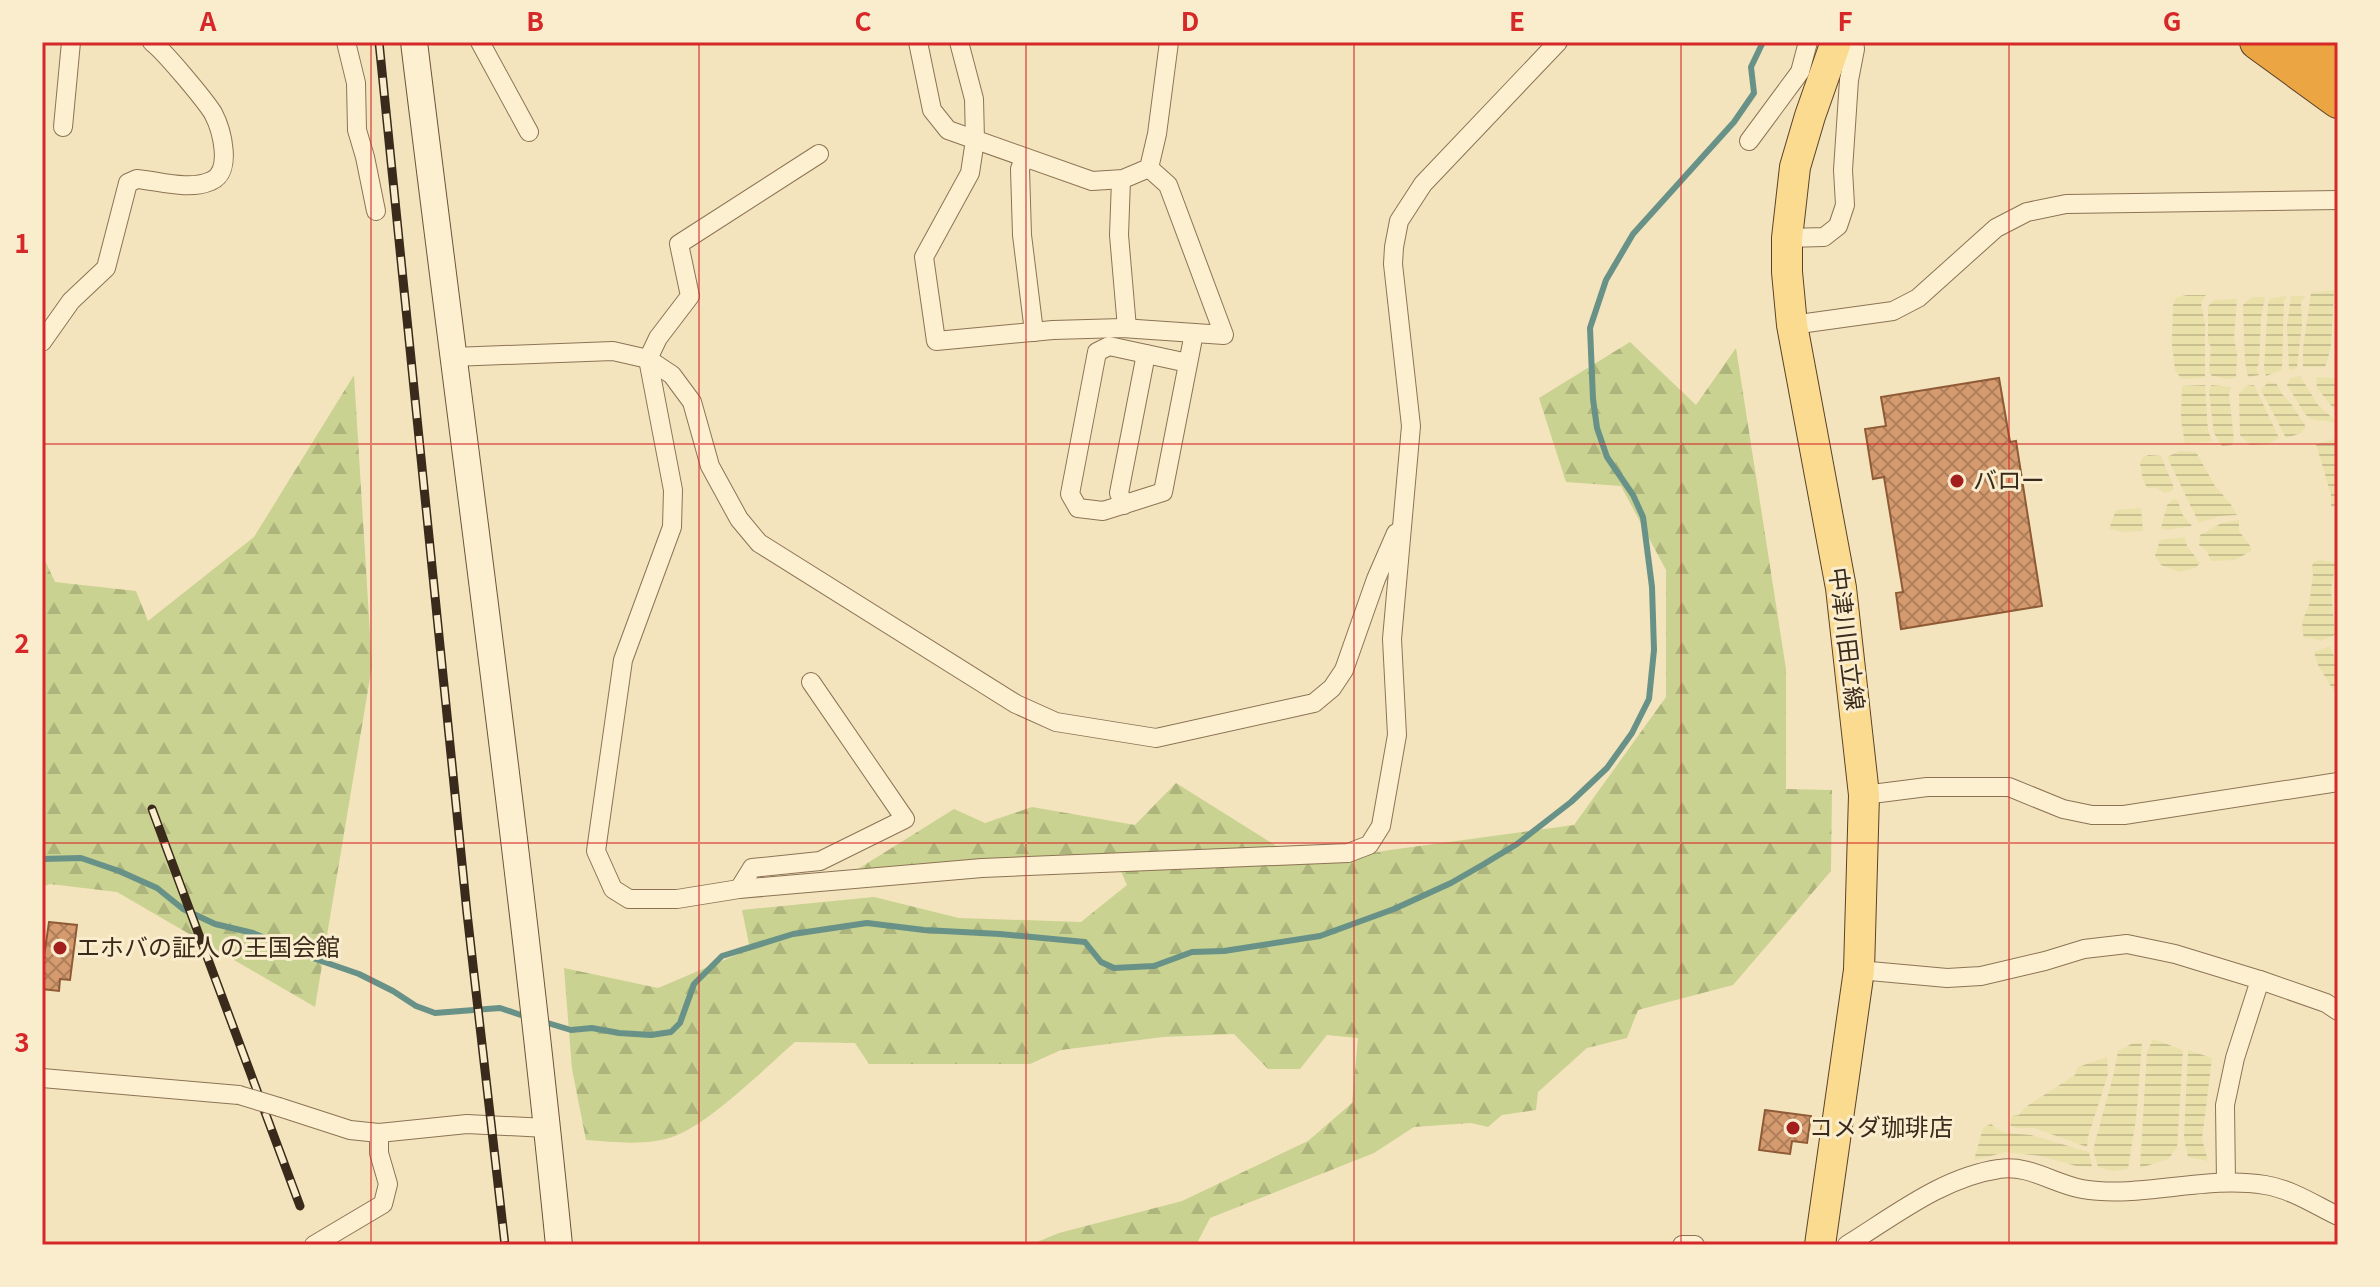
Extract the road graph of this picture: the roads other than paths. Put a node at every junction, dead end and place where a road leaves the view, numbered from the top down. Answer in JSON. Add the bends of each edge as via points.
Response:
{"nodes":[{"id":1,"x":71,"y":42,"type":"edge"},
{"id":2,"x":152,"y":42,"type":"edge"},
{"id":3,"x":346,"y":42,"type":"edge"},
{"id":4,"x":414,"y":42,"type":"edge"},
{"id":5,"x":480,"y":42,"type":"edge"},
{"id":6,"x":918,"y":42,"type":"edge"},
{"id":7,"x":959,"y":42,"type":"edge"},
{"id":8,"x":1169,"y":42,"type":"edge"},
{"id":9,"x":1558,"y":42,"type":"edge"},
{"id":10,"x":1808,"y":42,"type":"edge"},
{"id":11,"x":1836,"y":42,"type":"edge"},
{"id":12,"x":1854,"y":42,"type":"edge"},
{"id":13,"x":2257,"y":42,"type":"edge"},
{"id":14,"x":2306,"y":42,"type":"edge"},
{"id":15,"x":2338,"y":65,"type":"edge"},
{"id":16,"x":2338,"y":101,"type":"edge"},
{"id":17,"x":63,"y":127,"type":"dead end"},
{"id":18,"x":529,"y":132,"type":"dead end"},
{"id":19,"x":975,"y":140,"type":"junction"},
{"id":20,"x":1749,"y":141,"type":"dead end"},
{"id":21,"x":819,"y":154,"type":"dead end"},
{"id":22,"x":1024,"y":158,"type":"junction"},
{"id":23,"x":1149,"y":168,"type":"junction"},
{"id":24,"x":1121,"y":180,"type":"junction"},
{"id":25,"x":2338,"y":200,"type":"edge"},
{"id":26,"x":376,"y":211,"type":"dead end"},
{"id":27,"x":1787,"y":238,"type":"junction"},
{"id":28,"x":1792,"y":325,"type":"junction"},
{"id":29,"x":1127,"y":328,"type":"junction"},
{"id":30,"x":1034,"y":332,"type":"junction"},
{"id":31,"x":1194,"y":333,"type":"junction"},
{"id":32,"x":42,"y":342,"type":"edge"},
{"id":33,"x":1146,"y":354,"type":"junction"},
{"id":34,"x":453,"y":357,"type":"junction"},
{"id":35,"x":648,"y":359,"type":"junction"},
{"id":36,"x":1188,"y":363,"type":"junction"},
{"id":37,"x":1124,"y":505,"type":"junction"},
{"id":38,"x":1402,"y":520,"type":"junction"},
{"id":39,"x":811,"y":682,"type":"dead end"},
{"id":40,"x":2338,"y":782,"type":"edge"},
{"id":41,"x":1864,"y":795,"type":"junction"},
{"id":42,"x":739,"y":889,"type":"junction"},
{"id":43,"x":1859,"y":970,"type":"junction"},
{"id":44,"x":2260,"y":980,"type":"junction"},
{"id":45,"x":2338,"y":1011,"type":"edge"},
{"id":46,"x":42,"y":1078,"type":"edge"},
{"id":47,"x":546,"y":1118,"type":"junction"},
{"id":48,"x":379,"y":1133,"type":"junction"},
{"id":49,"x":2226,"y":1182,"type":"junction"},
{"id":50,"x":2338,"y":1216,"type":"edge"},
{"id":51,"x":314,"y":1245,"type":"edge"},
{"id":52,"x":559,"y":1245,"type":"edge"},
{"id":53,"x":1682,"y":1245,"type":"edge"},
{"id":54,"x":1695,"y":1245,"type":"edge"},
{"id":55,"x":1821,"y":1245,"type":"edge"},
{"id":56,"x":1847,"y":1245,"type":"edge"}],
"edges":[{"from":1,"to":17,"type":"street"},
{"from":2,"to":32,"type":"street","via":[[213,114],[224,166],[215,180],[196,186],[137,179],[128,183],[106,268],[71,301]]},
{"from":3,"to":26,"type":"street","via":[[356,83],[357,130]]},
{"from":4,"to":34,"type":"street"},
{"from":5,"to":18,"type":"street"},
{"from":6,"to":19,"type":"street","via":[[932,110],[948,130]]},
{"from":7,"to":19,"type":"street","via":[[974,99]]},
{"from":8,"to":23,"type":"street"},
{"from":9,"to":38,"type":"street","via":[[1423,184],[1399,221],[1393,264],[1411,426]]},
{"from":10,"to":20,"type":"street","via":[[1800,72]]},
{"from":11,"to":27,"type":"main road","name":"中津川田立線","via":[[1795,167]]},
{"from":12,"to":27,"type":"street","via":[[1845,205],[1838,226],[1824,237]]},
{"from":13,"to":16,"type":"highway"},
{"from":14,"to":15,"type":"highway"},
{"from":19,"to":22,"type":"street"},
{"from":19,"to":30,"type":"street","via":[[970,173],[924,257],[936,341]]},
{"from":21,"to":35,"type":"street","via":[[679,244],[690,296]]},
{"from":22,"to":24,"type":"street","via":[[1092,181]]},
{"from":22,"to":30,"type":"street","via":[[1022,235]]},
{"from":23,"to":24,"type":"street"},
{"from":23,"to":31,"type":"street","via":[[1168,185],[1224,335]]},
{"from":24,"to":29,"type":"street","via":[[1119,235]]},
{"from":25,"to":28,"type":"street","via":[[2066,204],[2027,212],[1996,228],[1918,298],[1893,311]]},
{"from":27,"to":28,"type":"main road","name":"中津川田立線"},
{"from":28,"to":41,"type":"main road","name":"中津川田立線","via":[[1841,588]]},
{"from":29,"to":30,"type":"street"},
{"from":29,"to":31,"type":"street"},
{"from":31,"to":36,"type":"street"},
{"from":33,"to":36,"type":"street"},
{"from":33,"to":37,"type":"street","via":[[1119,493]]},
{"from":33,"to":37,"type":"street","via":[[1109,346],[1097,352],[1070,494],[1078,508],[1103,511]]},
{"from":34,"to":35,"type":"street","via":[[613,351]]},
{"from":34,"to":47,"type":"street"},
{"from":35,"to":38,"type":"street","via":[[672,375],[692,402],[710,466],[759,543],[1016,704],[1056,722],[1156,738],[1314,703],[1344,670]]},
{"from":35,"to":42,"type":"street","via":[[673,490],[672,527],[623,660],[596,851],[613,889],[629,899],[677,899]]},
{"from":36,"to":37,"type":"street","via":[[1163,492]]},
{"from":38,"to":42,"type":"street","via":[[1392,639],[1397,735],[1381,826],[1369,845],[1348,853],[982,868]]},
{"from":39,"to":42,"type":"street","via":[[905,819],[820,861],[752,868]]},
{"from":40,"to":41,"type":"street","via":[[2124,815],[2063,809],[2009,787],[1927,787]]},
{"from":41,"to":43,"type":"main road","name":"中津川田立線"},
{"from":43,"to":44,"type":"street","via":[[1981,976],[2084,949],[2127,944]]},
{"from":43,"to":55,"type":"main road","name":"中津川田立線"},
{"from":44,"to":45,"type":"street"},
{"from":44,"to":49,"type":"street","via":[[2225,1105]]},
{"from":46,"to":48,"type":"street","bridge":true,"via":[[239,1095],[350,1130]]},
{"from":47,"to":48,"type":"street"},
{"from":47,"to":52,"type":"street"},
{"from":48,"to":51,"type":"street","via":[[388,1184],[383,1204]]},
{"from":49,"to":50,"type":"street","via":[[2267,1185]]},
{"from":49,"to":56,"type":"street","via":[[2081,1189],[2029,1171],[2001,1168],[1928,1194]]},
{"from":53,"to":54,"type":"street"}]}
